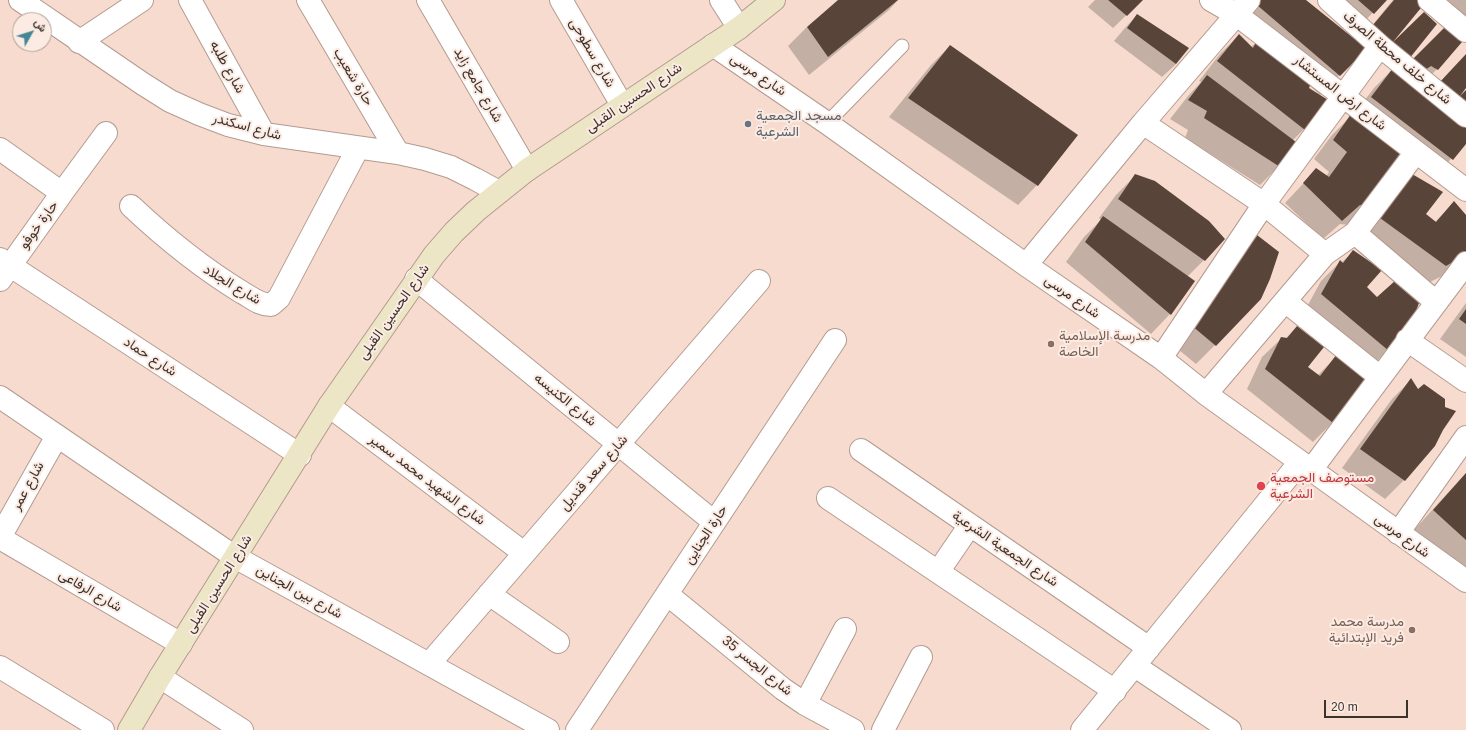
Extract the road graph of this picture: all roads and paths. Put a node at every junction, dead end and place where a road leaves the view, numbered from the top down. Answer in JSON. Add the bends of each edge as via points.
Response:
{"nodes":[{"id":1,"x":20,"y":0,"type":"edge"},
{"id":2,"x":142,"y":0,"type":"edge"},
{"id":3,"x":190,"y":0,"type":"edge"},
{"id":4,"x":308,"y":0,"type":"edge"},
{"id":5,"x":428,"y":0,"type":"edge"},
{"id":6,"x":561,"y":0,"type":"edge"},
{"id":7,"x":721,"y":0,"type":"edge"},
{"id":8,"x":774,"y":0,"type":"edge"},
{"id":9,"x":1211,"y":0,"type":"edge"},
{"id":10,"x":1329,"y":0,"type":"edge"},
{"id":11,"x":1429,"y":0,"type":"edge"},
{"id":12,"x":1243,"y":7,"type":"edge"},
{"id":13,"x":739,"y":28,"type":"junction"},
{"id":14,"x":1466,"y":31,"type":"edge"},
{"id":15,"x":79,"y":42,"type":"junction"},
{"id":16,"x":713,"y":45,"type":"junction"},
{"id":17,"x":902,"y":46,"type":"dead end"},
{"id":18,"x":1380,"y":46,"type":"junction"},
{"id":19,"x":1344,"y":96,"type":"junction"},
{"id":20,"x":622,"y":105,"type":"junction"},
{"id":21,"x":1466,"y":116,"type":"edge"},
{"id":22,"x":827,"y":122,"type":"junction"},
{"id":23,"x":1143,"y":123,"type":"junction"},
{"id":24,"x":106,"y":133,"type":"dead end"},
{"id":25,"x":264,"y":134,"type":"junction"},
{"id":26,"x":358,"y":148,"type":"junction"},
{"id":27,"x":0,"y":149,"type":"edge"},
{"id":28,"x":1416,"y":152,"type":"junction"},
{"id":29,"x":398,"y":153,"type":"junction"},
{"id":30,"x":528,"y":170,"type":"junction"},
{"id":31,"x":1466,"y":190,"type":"edge"},
{"id":32,"x":499,"y":192,"type":"junction"},
{"id":33,"x":62,"y":193,"type":"junction"},
{"id":34,"x":1264,"y":204,"type":"junction"},
{"id":35,"x":131,"y":206,"type":"dead end"},
{"id":36,"x":1355,"y":233,"type":"junction"},
{"id":37,"x":1326,"y":254,"type":"junction"},
{"id":38,"x":1466,"y":263,"type":"edge"},
{"id":39,"x":1026,"y":265,"type":"junction"},
{"id":40,"x":3,"y":268,"type":"edge"},
{"id":41,"x":416,"y":279,"type":"junction"},
{"id":42,"x":759,"y":281,"type":"dead end"},
{"id":43,"x":1286,"y":302,"type":"junction"},
{"id":44,"x":1436,"y":302,"type":"junction"},
{"id":45,"x":835,"y":340,"type":"dead end"},
{"id":46,"x":1407,"y":340,"type":"junction"},
{"id":47,"x":1160,"y":358,"type":"junction"},
{"id":48,"x":1380,"y":377,"type":"junction"},
{"id":49,"x":1466,"y":381,"type":"edge"},
{"id":50,"x":1206,"y":394,"type":"junction"},
{"id":51,"x":0,"y":397,"type":"edge"},
{"id":52,"x":329,"y":406,"type":"junction"},
{"id":53,"x":57,"y":436,"type":"junction"},
{"id":54,"x":1464,"y":443,"type":"edge"},
{"id":55,"x":619,"y":444,"type":"junction"},
{"id":56,"x":861,"y":450,"type":"dead end"},
{"id":57,"x":300,"y":455,"type":"junction"},
{"id":58,"x":1305,"y":466,"type":"junction"},
{"id":59,"x":828,"y":498,"type":"dead end"},
{"id":60,"x":714,"y":522,"type":"junction"},
{"id":61,"x":970,"y":525,"type":"junction"},
{"id":62,"x":1398,"y":533,"type":"junction"},
{"id":63,"x":0,"y":537,"type":"edge"},
{"id":64,"x":524,"y":553,"type":"junction"},
{"id":65,"x":235,"y":557,"type":"junction"},
{"id":66,"x":938,"y":572,"type":"junction"},
{"id":67,"x":1466,"y":581,"type":"edge"},
{"id":68,"x":489,"y":594,"type":"junction"},
{"id":69,"x":667,"y":594,"type":"junction"},
{"id":70,"x":845,"y":629,"type":"dead end"},
{"id":71,"x":558,"y":642,"type":"dead end"},
{"id":72,"x":181,"y":644,"type":"junction"},
{"id":73,"x":1150,"y":648,"type":"junction"},
{"id":74,"x":921,"y":657,"type":"dead end"},
{"id":75,"x":429,"y":664,"type":"junction"},
{"id":76,"x":1135,"y":666,"type":"junction"},
{"id":77,"x":0,"y":667,"type":"edge"},
{"id":78,"x":160,"y":677,"type":"junction"},
{"id":79,"x":1115,"y":691,"type":"junction"},
{"id":80,"x":805,"y":704,"type":"junction"},
{"id":81,"x":103,"y":730,"type":"edge"},
{"id":82,"x":129,"y":730,"type":"edge"},
{"id":83,"x":242,"y":730,"type":"edge"},
{"id":84,"x":548,"y":730,"type":"edge"},
{"id":85,"x":577,"y":730,"type":"edge"},
{"id":86,"x":853,"y":730,"type":"edge"},
{"id":87,"x":883,"y":730,"type":"edge"},
{"id":88,"x":1082,"y":730,"type":"edge"},
{"id":89,"x":1230,"y":730,"type":"edge"}],
"edges":[{"from":1,"to":15,"type":"street","name":"شارع اسكندر"},
{"from":2,"to":15,"type":"street"},
{"from":3,"to":25,"type":"street","name":"شارع طلبه"},
{"from":4,"to":29,"type":"street","name":"حارة شعيب"},
{"from":5,"to":30,"type":"street","name":"شارع جامع زايد"},
{"from":6,"to":20,"type":"street","name":"شارع سطوحى"},
{"from":7,"to":13,"type":"street"},
{"from":8,"to":13,"type":"main road","name":"شارع الحسين القبلى"},
{"from":9,"to":12,"type":"street","name":"شارع ارض المستشار"},
{"from":10,"to":18,"type":"street","name":"شارع خلف محطة الصرف"},
{"from":11,"to":14,"type":"street"},
{"from":12,"to":19,"type":"street","name":"شارع ارض المستشار"},
{"from":12,"to":23,"type":"street"},
{"from":13,"to":16,"type":"main road","name":"شارع الحسين القبلى"},
{"from":15,"to":25,"type":"street","name":"شارع اسكندر","via":[[170,101],[228,125]]},
{"from":16,"to":20,"type":"main road","name":"شارع الحسين القبلى"},
{"from":16,"to":22,"type":"street","name":"شارع مرسى"},
{"from":17,"to":22,"type":"lane"},
{"from":18,"to":19,"type":"street"},
{"from":18,"to":21,"type":"street","name":"شارع خلف محطة الصرف"},
{"from":19,"to":28,"type":"street","name":"شارع ارض المستشار"},
{"from":19,"to":34,"type":"street"},
{"from":20,"to":30,"type":"main road","name":"شارع الحسين القبلى"},
{"from":22,"to":39,"type":"street","name":"شارع مرسى"},
{"from":23,"to":34,"type":"street"},
{"from":23,"to":39,"type":"street"},
{"from":24,"to":33,"type":"street"},
{"from":25,"to":26,"type":"street","name":"شارع اسكندر"},
{"from":26,"to":29,"type":"street","name":"شارع اسكندر"},
{"from":26,"to":35,"type":"street","name":"شارع الجلاد","via":[[279,298],[271,305],[261,303],[192,260]]},
{"from":27,"to":33,"type":"street","name":"حارة خوفو"},
{"from":28,"to":31,"type":"street","name":"شارع ارض المستشار"},
{"from":28,"to":36,"type":"street"},
{"from":29,"to":32,"type":"street","name":"شارع اسكندر","via":[[451,168]]},
{"from":30,"to":32,"type":"main road","name":"شارع الحسين القبلى"},
{"from":32,"to":41,"type":"main road","name":"شارع الحسين القبلى","via":[[454,232]]},
{"from":33,"to":40,"type":"street","name":"حارة خوفو"},
{"from":34,"to":37,"type":"street"},
{"from":34,"to":47,"type":"street"},
{"from":36,"to":37,"type":"street"},
{"from":36,"to":44,"type":"street"},
{"from":37,"to":43,"type":"street"},
{"from":38,"to":44,"type":"street"},
{"from":39,"to":47,"type":"street","name":"شارع مرسى"},
{"from":40,"to":57,"type":"street","name":"شارع حماد"},
{"from":41,"to":52,"type":"main road","name":"شارع الحسين القبلى"},
{"from":41,"to":55,"type":"street","name":"شارع الكنيسه"},
{"from":42,"to":55,"type":"street","name":"شارع سعد قنديل"},
{"from":43,"to":48,"type":"street"},
{"from":43,"to":50,"type":"street"},
{"from":44,"to":46,"type":"street"},
{"from":45,"to":60,"type":"street","name":"حارة الجناين"},
{"from":46,"to":48,"type":"street"},
{"from":46,"to":49,"type":"street"},
{"from":47,"to":50,"type":"street","name":"شارع مرسى"},
{"from":48,"to":58,"type":"street"},
{"from":50,"to":58,"type":"street","name":"شارع مرسى"},
{"from":51,"to":53,"type":"street","name":"شارع بين الجناين"},
{"from":52,"to":57,"type":"main road","name":"شارع الحسين القبلى"},
{"from":52,"to":64,"type":"street","name":"شارع الشهيد محمد سمير"},
{"from":53,"to":63,"type":"street","name":"شارع عمر"},
{"from":53,"to":65,"type":"street","name":"شارع بين الجناين"},
{"from":54,"to":62,"type":"street"},
{"from":55,"to":60,"type":"street","name":"شارع الكنيسه"},
{"from":55,"to":64,"type":"street","name":"شارع سعد قنديل"},
{"from":56,"to":61,"type":"street","name":"شارع الجمعية الشرعية"},
{"from":57,"to":65,"type":"main road","name":"شارع الحسين القبلى"},
{"from":58,"to":62,"type":"street","name":"شارع مرسى"},
{"from":58,"to":73,"type":"street"},
{"from":59,"to":66,"type":"street"},
{"from":60,"to":69,"type":"street","name":"حارة الجناين"},
{"from":61,"to":66,"type":"street"},
{"from":61,"to":73,"type":"street","name":"شارع الجمعية الشرعية"},
{"from":62,"to":67,"type":"street","name":"شارع مرسى"},
{"from":63,"to":72,"type":"street","name":"شارع الرفاعى"},
{"from":64,"to":68,"type":"street","name":"شارع سعد قنديل"},
{"from":65,"to":72,"type":"main road","name":"شارع الحسين القبلى"},
{"from":65,"to":75,"type":"street","name":"شارع بين الجناين"},
{"from":66,"to":79,"type":"street"},
{"from":68,"to":71,"type":"street"},
{"from":68,"to":75,"type":"street","name":"شارع سعد قنديل"},
{"from":69,"to":80,"type":"street","name":"شارع الجسر 35"},
{"from":69,"to":85,"type":"street","name":"حارة الجناين"},
{"from":70,"to":80,"type":"street"},
{"from":72,"to":78,"type":"main road","name":"شارع الحسين القبلى"},
{"from":73,"to":76,"type":"street"},
{"from":74,"to":87,"type":"street"},
{"from":75,"to":84,"type":"street","name":"شارع بين الجناين"},
{"from":76,"to":79,"type":"street"},
{"from":76,"to":89,"type":"street"},
{"from":77,"to":81,"type":"street"},
{"from":78,"to":82,"type":"main road","name":"شارع الحسين القبلى"},
{"from":78,"to":83,"type":"street"},
{"from":79,"to":88,"type":"street"},
{"from":80,"to":86,"type":"street","name":"شارع الجسر 35"}]}
